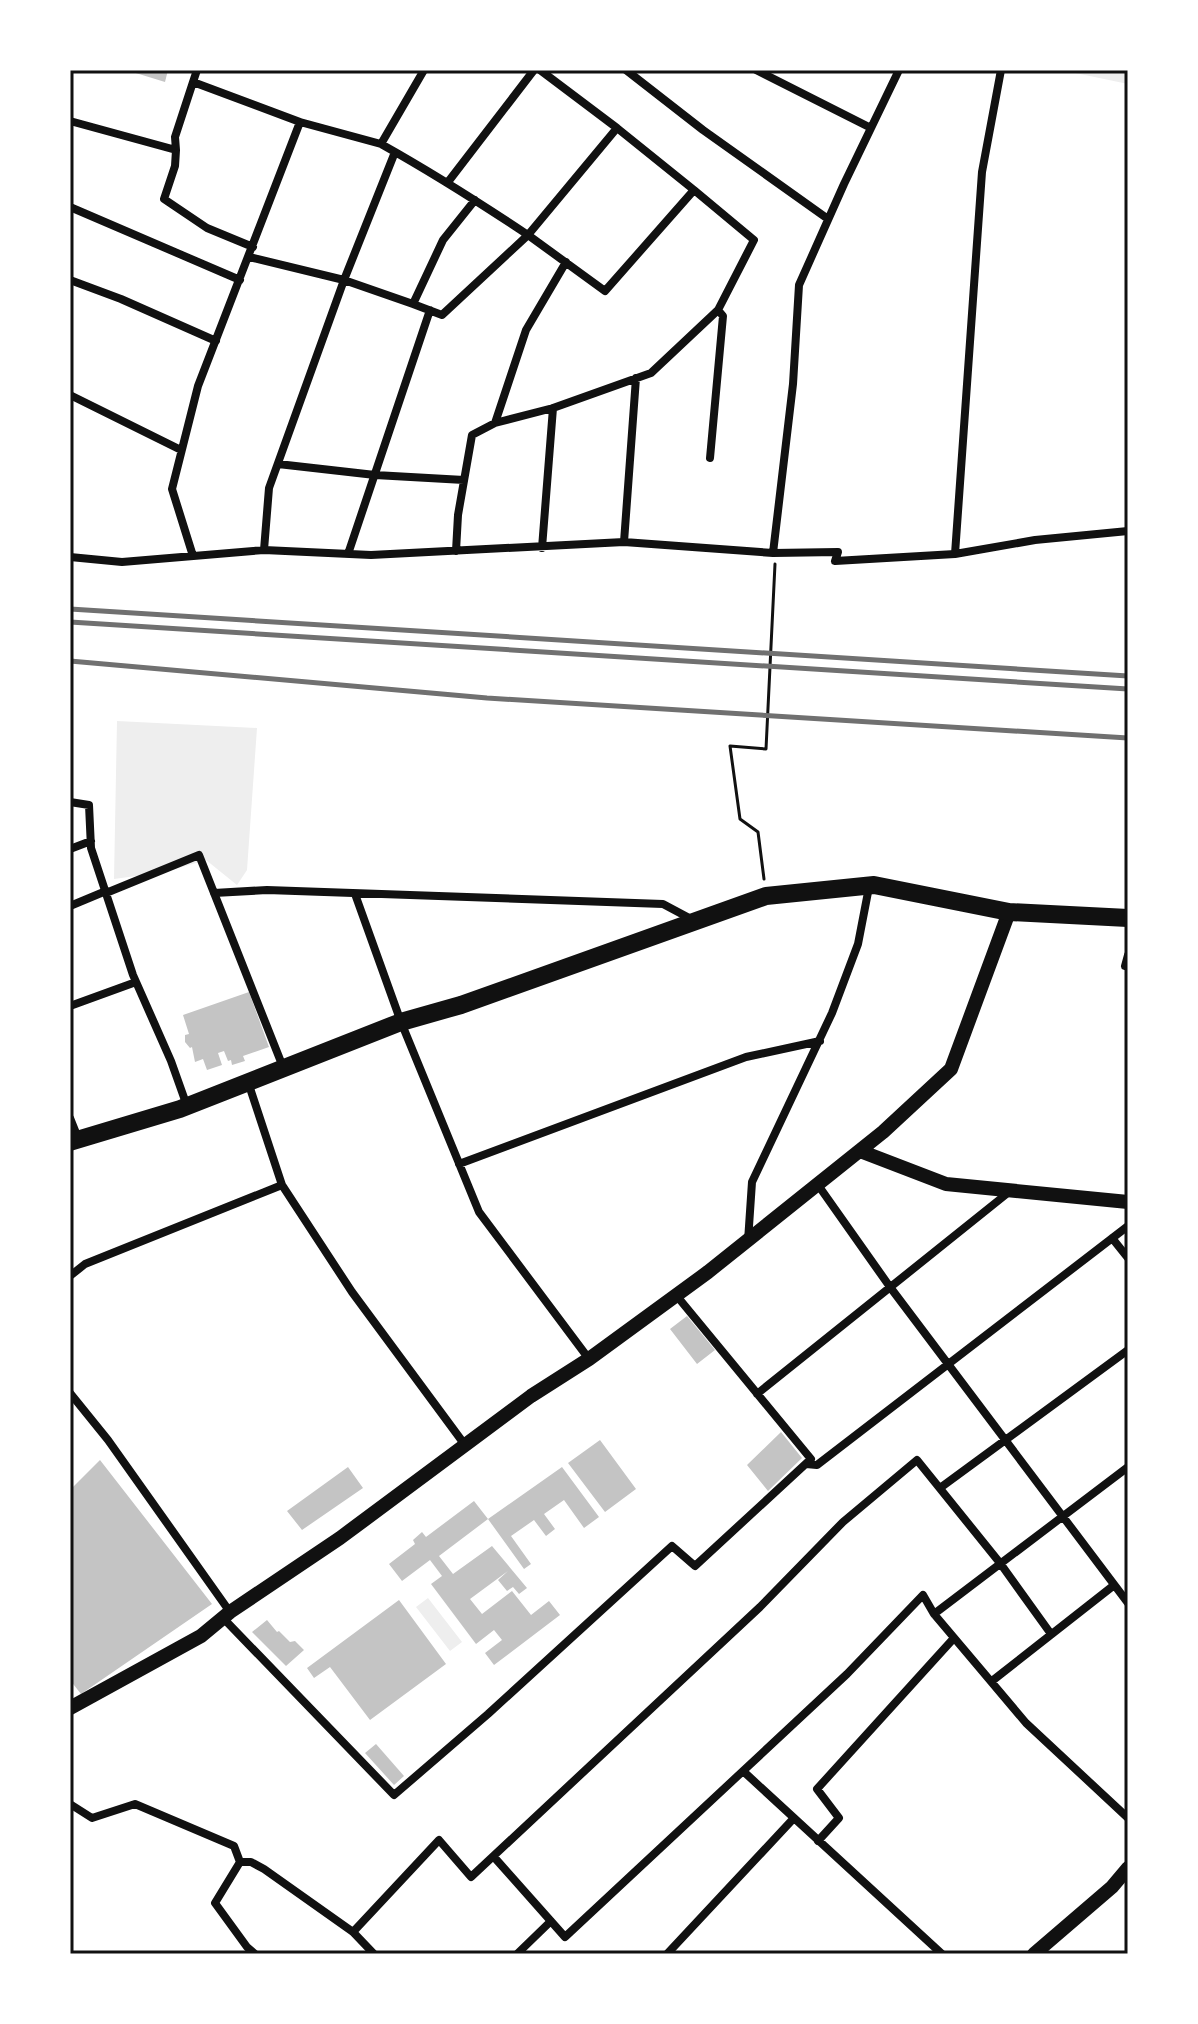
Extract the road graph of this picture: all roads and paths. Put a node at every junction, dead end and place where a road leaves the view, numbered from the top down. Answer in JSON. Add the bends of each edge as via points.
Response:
{"nodes":[{"id":1,"x":197,"y":70,"type":"edge"},
{"id":2,"x":424,"y":70,"type":"edge"},
{"id":3,"x":537,"y":70,"type":"edge"},
{"id":4,"x":626,"y":70,"type":"edge"},
{"id":5,"x":756,"y":70,"type":"edge"},
{"id":6,"x":899,"y":70,"type":"edge"},
{"id":7,"x":1001,"y":70,"type":"edge"},
{"id":8,"x":193,"y":82,"type":"junction"},
{"id":9,"x":70,"y":121,"type":"edge"},
{"id":10,"x":300,"y":122,"type":"junction"},
{"id":11,"x":617,"y":128,"type":"junction"},
{"id":12,"x":871,"y":128,"type":"junction"},
{"id":13,"x":381,"y":144,"type":"junction"},
{"id":14,"x":176,"y":150,"type":"junction"},
{"id":15,"x":395,"y":152,"type":"junction"},
{"id":16,"x":448,"y":182,"type":"junction"},
{"id":17,"x":694,"y":190,"type":"junction"},
{"id":18,"x":475,"y":200,"type":"junction"},
{"id":19,"x":70,"y":207,"type":"edge"},
{"id":20,"x":828,"y":219,"type":"junction"},
{"id":21,"x":528,"y":235,"type":"junction"},
{"id":22,"x":253,"y":247,"type":"junction"},
{"id":23,"x":249,"y":257,"type":"junction"},
{"id":24,"x":566,"y":262,"type":"junction"},
{"id":25,"x":70,"y":280,"type":"edge"},
{"id":26,"x":240,"y":280,"type":"junction"},
{"id":27,"x":344,"y":280,"type":"junction"},
{"id":28,"x":413,"y":304,"type":"junction"},
{"id":29,"x":430,"y":310,"type":"junction"},
{"id":30,"x":718,"y":310,"type":"junction"},
{"id":31,"x":216,"y":341,"type":"junction"},
{"id":32,"x":636,"y":378,"type":"junction"},
{"id":33,"x":70,"y":395,"type":"edge"},
{"id":34,"x":553,"y":408,"type":"junction"},
{"id":35,"x":495,"y":423,"type":"junction"},
{"id":36,"x":181,"y":450,"type":"junction"},
{"id":37,"x":710,"y":458,"type":"dead end"},
{"id":38,"x":278,"y":464,"type":"junction"},
{"id":39,"x":375,"y":475,"type":"junction"},
{"id":40,"x":464,"y":480,"type":"junction"},
{"id":41,"x":1128,"y":531,"type":"edge"},
{"id":42,"x":624,"y":542,"type":"junction"},
{"id":43,"x":542,"y":548,"type":"junction"},
{"id":44,"x":264,"y":550,"type":"junction"},
{"id":45,"x":456,"y":551,"type":"junction"},
{"id":46,"x":348,"y":554,"type":"junction"},
{"id":47,"x":955,"y":554,"type":"junction"},
{"id":48,"x":193,"y":556,"type":"junction"},
{"id":49,"x":774,"y":556,"type":"junction"},
{"id":50,"x":70,"y":557,"type":"edge"},
{"id":51,"x":70,"y":802,"type":"edge"},
{"id":52,"x":91,"y":841,"type":"junction"},
{"id":53,"x":70,"y":849,"type":"edge"},
{"id":54,"x":870,"y":886,"type":"junction"},
{"id":55,"x":106,"y":892,"type":"junction"},
{"id":56,"x":214,"y":893,"type":"junction"},
{"id":57,"x":355,"y":894,"type":"junction"},
{"id":58,"x":766,"y":896,"type":"junction"},
{"id":59,"x":70,"y":906,"type":"edge"},
{"id":60,"x":1009,"y":912,"type":"junction"},
{"id":61,"x":1128,"y":918,"type":"edge"},
{"id":62,"x":696,"y":921,"type":"junction"},
{"id":63,"x":1128,"y":955,"type":"edge"},
{"id":64,"x":1128,"y":967,"type":"edge"},
{"id":65,"x":136,"y":982,"type":"junction"},
{"id":66,"x":70,"y":1006,"type":"edge"},
{"id":67,"x":401,"y":1022,"type":"junction"},
{"id":68,"x":820,"y":1041,"type":"junction"},
{"id":69,"x":283,"y":1068,"type":"junction"},
{"id":70,"x":248,"y":1082,"type":"junction"},
{"id":71,"x":187,"y":1106,"type":"junction"},
{"id":72,"x":70,"y":1118,"type":"edge"},
{"id":73,"x":74,"y":1140,"type":"edge"},
{"id":74,"x":860,"y":1151,"type":"junction"},
{"id":75,"x":459,"y":1164,"type":"junction"},
{"id":76,"x":282,"y":1185,"type":"junction"},
{"id":77,"x":818,"y":1185,"type":"junction"},
{"id":78,"x":1010,"y":1191,"type":"junction"},
{"id":79,"x":1128,"y":1202,"type":"edge"},
{"id":80,"x":1128,"y":1226,"type":"edge"},
{"id":81,"x":1112,"y":1238,"type":"junction"},
{"id":82,"x":748,"y":1241,"type":"junction"},
{"id":83,"x":1128,"y":1258,"type":"edge"},
{"id":84,"x":70,"y":1276,"type":"edge"},
{"id":85,"x":890,"y":1287,"type":"junction"},
{"id":86,"x":676,"y":1295,"type":"junction"},
{"id":87,"x":1128,"y":1350,"type":"edge"},
{"id":88,"x":589,"y":1359,"type":"junction"},
{"id":89,"x":949,"y":1363,"type":"junction"},
{"id":90,"x":70,"y":1393,"type":"edge"},
{"id":91,"x":757,"y":1394,"type":"junction"},
{"id":92,"x":1005,"y":1439,"type":"junction"},
{"id":93,"x":465,"y":1445,"type":"junction"},
{"id":94,"x":806,"y":1464,"type":"junction"},
{"id":95,"x":1128,"y":1467,"type":"edge"},
{"id":96,"x":940,"y":1488,"type":"junction"},
{"id":97,"x":1062,"y":1516,"type":"junction"},
{"id":98,"x":1000,"y":1563,"type":"junction"},
{"id":99,"x":1113,"y":1586,"type":"junction"},
{"id":100,"x":1128,"y":1603,"type":"edge"},
{"id":101,"x":934,"y":1614,"type":"junction"},
{"id":102,"x":227,"y":1615,"type":"junction"},
{"id":103,"x":1051,"y":1634,"type":"junction"},
{"id":104,"x":954,"y":1638,"type":"junction"},
{"id":105,"x":992,"y":1681,"type":"junction"},
{"id":106,"x":70,"y":1708,"type":"edge"},
{"id":107,"x":743,"y":1771,"type":"junction"},
{"id":108,"x":70,"y":1804,"type":"edge"},
{"id":109,"x":794,"y":1818,"type":"junction"},
{"id":110,"x":1128,"y":1818,"type":"edge"},
{"id":111,"x":818,"y":1841,"type":"junction"},
{"id":112,"x":494,"y":1857,"type":"junction"},
{"id":113,"x":240,"y":1862,"type":"junction"},
{"id":114,"x":1128,"y":1868,"type":"edge"},
{"id":115,"x":551,"y":1921,"type":"junction"},
{"id":116,"x":353,"y":1932,"type":"junction"},
{"id":117,"x":255,"y":1954,"type":"edge"},
{"id":118,"x":374,"y":1954,"type":"edge"},
{"id":119,"x":517,"y":1954,"type":"edge"},
{"id":120,"x":667,"y":1954,"type":"edge"},
{"id":121,"x":942,"y":1954,"type":"edge"},
{"id":122,"x":1034,"y":1954,"type":"edge"}],
"edges":[{"from":1,"to":8,"type":"street"},
{"from":2,"to":13,"type":"street"},
{"from":3,"to":11,"type":"street"},
{"from":3,"to":16,"type":"street"},
{"from":4,"to":20,"type":"street"},
{"from":5,"to":12,"type":"street"},
{"from":6,"to":12,"type":"street"},
{"from":7,"to":47,"type":"street","via":[[982,172]]},
{"from":8,"to":10,"type":"street"},
{"from":8,"to":14,"type":"street","via":[[175,137]]},
{"from":9,"to":14,"type":"street"},
{"from":10,"to":13,"type":"street"},
{"from":10,"to":22,"type":"street"},
{"from":11,"to":17,"type":"street"},
{"from":11,"to":21,"type":"street"},
{"from":12,"to":20,"type":"street"},
{"from":13,"to":15,"type":"street"},
{"from":14,"to":22,"type":"street","via":[[164,199],[207,228]]},
{"from":15,"to":16,"type":"street"},
{"from":15,"to":27,"type":"street"},
{"from":16,"to":18,"type":"street"},
{"from":17,"to":24,"type":"street","via":[[605,291]]},
{"from":17,"to":30,"type":"street","via":[[754,240]]},
{"from":18,"to":21,"type":"street"},
{"from":18,"to":28,"type":"street","via":[[443,240]]},
{"from":19,"to":26,"type":"street"},
{"from":20,"to":49,"type":"street","via":[[799,285]]},
{"from":21,"to":24,"type":"street"},
{"from":21,"to":29,"type":"street","via":[[442,315]]},
{"from":22,"to":23,"type":"street"},
{"from":23,"to":26,"type":"street"},
{"from":23,"to":27,"type":"street"},
{"from":24,"to":35,"type":"street","via":[[526,330]]},
{"from":25,"to":31,"type":"street"},
{"from":26,"to":31,"type":"street"},
{"from":27,"to":28,"type":"street"},
{"from":27,"to":38,"type":"street"},
{"from":28,"to":29,"type":"street"},
{"from":29,"to":39,"type":"street"},
{"from":30,"to":32,"type":"street","via":[[651,373]]},
{"from":30,"to":37,"type":"street","via":[[723,316]]},
{"from":31,"to":36,"type":"street"},
{"from":32,"to":34,"type":"street"},
{"from":32,"to":42,"type":"street"},
{"from":33,"to":36,"type":"street"},
{"from":34,"to":35,"type":"street"},
{"from":34,"to":43,"type":"street"},
{"from":35,"to":40,"type":"street","via":[[472,435]]},
{"from":36,"to":48,"type":"street","via":[[172,489]]},
{"from":38,"to":39,"type":"street"},
{"from":38,"to":44,"type":"street","via":[[269,488]]},
{"from":39,"to":40,"type":"street"},
{"from":39,"to":46,"type":"street"},
{"from":40,"to":45,"type":"street"},
{"from":41,"to":47,"type":"street"},
{"from":42,"to":43,"type":"street"},
{"from":42,"to":49,"type":"street"},
{"from":43,"to":45,"type":"street"},
{"from":44,"to":46,"type":"street"},
{"from":44,"to":48,"type":"street"},
{"from":45,"to":46,"type":"street"},
{"from":47,"to":49,"type":"street","via":[[835,561],[838,552]]},
{"from":48,"to":50,"type":"street","via":[[122,562]]},
{"from":49,"to":58,"type":"path","via":[[766,749],[730,746],[740,819],[758,832]]},
{"from":51,"to":52,"type":"street","via":[[89,805]]},
{"from":52,"to":53,"type":"street"},
{"from":52,"to":55,"type":"street"},
{"from":54,"to":58,"type":"main road"},
{"from":54,"to":60,"type":"main road"},
{"from":54,"to":68,"type":"street","via":[[858,944]]},
{"from":55,"to":56,"type":"street","via":[[199,855]]},
{"from":55,"to":59,"type":"street"},
{"from":55,"to":65,"type":"street"},
{"from":56,"to":57,"type":"street"},
{"from":56,"to":69,"type":"street"},
{"from":57,"to":62,"type":"street","via":[[663,904]]},
{"from":57,"to":67,"type":"street"},
{"from":58,"to":62,"type":"main road"},
{"from":60,"to":61,"type":"main road"},
{"from":60,"to":74,"type":"street","via":[[951,1069]]},
{"from":62,"to":67,"type":"main road"},
{"from":63,"to":64,"type":"street"},
{"from":65,"to":66,"type":"street"},
{"from":65,"to":71,"type":"street"},
{"from":67,"to":69,"type":"main road"},
{"from":67,"to":75,"type":"street"},
{"from":68,"to":75,"type":"street","via":[[746,1057]]},
{"from":68,"to":82,"type":"street","via":[[752,1182]]},
{"from":69,"to":70,"type":"main road"},
{"from":70,"to":71,"type":"main road"},
{"from":70,"to":76,"type":"street"},
{"from":71,"to":73,"type":"main road"},
{"from":72,"to":73,"type":"street"},
{"from":74,"to":77,"type":"street"},
{"from":74,"to":78,"type":"street","via":[[946,1184]]},
{"from":75,"to":88,"type":"street","via":[[479,1212]]},
{"from":76,"to":84,"type":"street","via":[[85,1264]]},
{"from":76,"to":93,"type":"street","via":[[352,1292]]},
{"from":77,"to":82,"type":"street"},
{"from":77,"to":85,"type":"street"},
{"from":78,"to":79,"type":"street"},
{"from":78,"to":85,"type":"street"},
{"from":80,"to":81,"type":"street"},
{"from":81,"to":83,"type":"street"},
{"from":81,"to":89,"type":"street"},
{"from":82,"to":86,"type":"street"},
{"from":85,"to":89,"type":"street"},
{"from":85,"to":91,"type":"street"},
{"from":86,"to":88,"type":"street"},
{"from":86,"to":91,"type":"street"},
{"from":87,"to":92,"type":"street"},
{"from":88,"to":93,"type":"street"},
{"from":89,"to":92,"type":"street"},
{"from":89,"to":94,"type":"street","via":[[817,1465]]},
{"from":90,"to":102,"type":"street"},
{"from":91,"to":94,"type":"street","via":[[811,1459]]},
{"from":92,"to":96,"type":"street"},
{"from":92,"to":97,"type":"street"},
{"from":93,"to":102,"type":"street"},
{"from":94,"to":102,"type":"street","via":[[695,1566],[672,1546],[394,1795]]},
{"from":95,"to":97,"type":"street"},
{"from":96,"to":98,"type":"street"},
{"from":96,"to":112,"type":"street","via":[[917,1460],[843,1522]]},
{"from":97,"to":98,"type":"street"},
{"from":97,"to":99,"type":"street"},
{"from":98,"to":101,"type":"street"},
{"from":98,"to":103,"type":"street"},
{"from":99,"to":100,"type":"street"},
{"from":99,"to":103,"type":"street"},
{"from":101,"to":104,"type":"street"},
{"from":101,"to":107,"type":"street","via":[[923,1595]]},
{"from":102,"to":106,"type":"street","via":[[201,1636]]},
{"from":103,"to":105,"type":"street"},
{"from":104,"to":105,"type":"street"},
{"from":104,"to":111,"type":"street","via":[[817,1789],[839,1818]]},
{"from":105,"to":110,"type":"street","via":[[1026,1723]]},
{"from":107,"to":109,"type":"street"},
{"from":107,"to":115,"type":"street","via":[[565,1937]]},
{"from":108,"to":113,"type":"street","via":[[92,1818],[135,1804],[234,1846]]},
{"from":109,"to":111,"type":"street"},
{"from":109,"to":120,"type":"street"},
{"from":111,"to":121,"type":"street"},
{"from":112,"to":115,"type":"street"},
{"from":112,"to":116,"type":"street","via":[[471,1877],[439,1840]]},
{"from":113,"to":116,"type":"street","via":[[264,1869]]},
{"from":113,"to":117,"type":"street","via":[[215,1903]]},
{"from":114,"to":122,"type":"street"},
{"from":115,"to":119,"type":"street"},
{"from":116,"to":118,"type":"street"}]}
